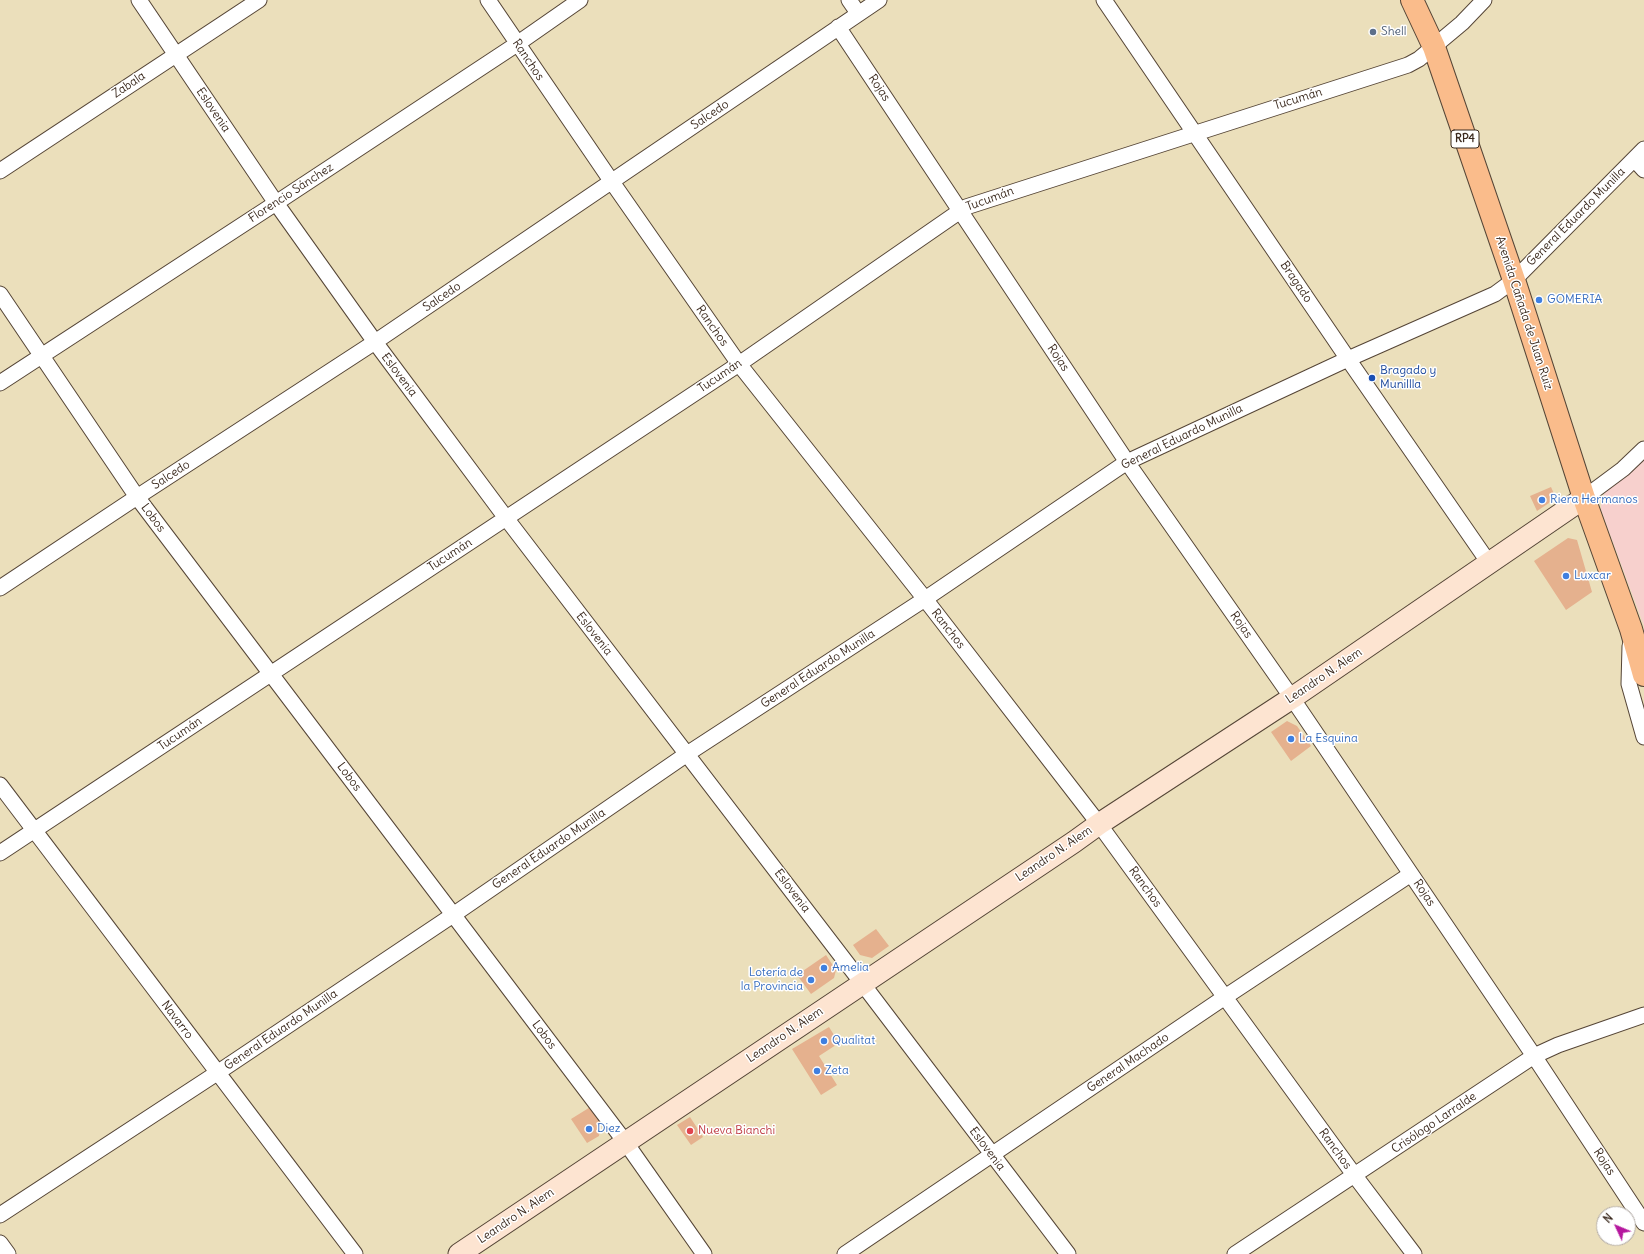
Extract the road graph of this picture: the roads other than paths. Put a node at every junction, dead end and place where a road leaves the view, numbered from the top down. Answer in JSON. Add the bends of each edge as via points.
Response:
{"nodes":[{"id":1,"x":139,"y":0,"type":"edge"},
{"id":2,"x":259,"y":0,"type":"edge"},
{"id":3,"x":488,"y":0,"type":"edge"},
{"id":4,"x":580,"y":0,"type":"edge"},
{"id":5,"x":849,"y":0,"type":"edge"},
{"id":6,"x":879,"y":0,"type":"edge"},
{"id":7,"x":1104,"y":0,"type":"edge"},
{"id":8,"x":1412,"y":0,"type":"edge"},
{"id":9,"x":1484,"y":0,"type":"edge"},
{"id":10,"x":858,"y":13,"type":"junction"},
{"id":11,"x":838,"y":27,"type":"junction"},
{"id":12,"x":517,"y":44,"type":"junction"},
{"id":13,"x":1434,"y":47,"type":"junction"},
{"id":14,"x":176,"y":54,"type":"junction"},
{"id":15,"x":1194,"y":132,"type":"junction"},
{"id":16,"x":1641,"y":160,"type":"edge"},
{"id":17,"x":0,"y":171,"type":"edge"},
{"id":18,"x":612,"y":182,"type":"junction"},
{"id":19,"x":276,"y":203,"type":"junction"},
{"id":20,"x":960,"y":210,"type":"junction"},
{"id":21,"x":1514,"y":280,"type":"junction"},
{"id":22,"x":0,"y":294,"type":"edge"},
{"id":23,"x":375,"y":342,"type":"junction"},
{"id":24,"x":42,"y":356,"type":"junction"},
{"id":25,"x":1348,"y":359,"type":"junction"},
{"id":26,"x":739,"y":364,"type":"junction"},
{"id":27,"x":0,"y":383,"type":"edge"},
{"id":28,"x":1644,"y":449,"type":"edge"},
{"id":29,"x":1127,"y":462,"type":"junction"},
{"id":30,"x":137,"y":497,"type":"junction"},
{"id":31,"x":1584,"y":498,"type":"junction"},
{"id":32,"x":506,"y":518,"type":"junction"},
{"id":33,"x":1489,"y":563,"type":"junction"},
{"id":34,"x":0,"y":588,"type":"edge"},
{"id":35,"x":925,"y":599,"type":"junction"},
{"id":36,"x":1631,"y":629,"type":"junction"},
{"id":37,"x":1644,"y":666,"type":"edge"},
{"id":38,"x":271,"y":673,"type":"junction"},
{"id":39,"x":1292,"y":698,"type":"junction"},
{"id":40,"x":1644,"y":737,"type":"edge"},
{"id":41,"x":687,"y":754,"type":"junction"},
{"id":42,"x":0,"y":786,"type":"edge"},
{"id":43,"x":1099,"y":824,"type":"junction"},
{"id":44,"x":34,"y":831,"type":"junction"},
{"id":45,"x":0,"y":853,"type":"edge"},
{"id":46,"x":1412,"y":874,"type":"junction"},
{"id":47,"x":453,"y":915,"type":"junction"},
{"id":48,"x":862,"y":983,"type":"junction"},
{"id":49,"x":1225,"y":997,"type":"junction"},
{"id":50,"x":1644,"y":1015,"type":"edge"},
{"id":51,"x":1534,"y":1056,"type":"junction"},
{"id":52,"x":217,"y":1073,"type":"junction"},
{"id":53,"x":626,"y":1143,"type":"junction"},
{"id":54,"x":992,"y":1156,"type":"junction"},
{"id":55,"x":1355,"y":1176,"type":"junction"},
{"id":56,"x":0,"y":1215,"type":"edge"},
{"id":57,"x":1644,"y":1223,"type":"edge"},
{"id":58,"x":0,"y":1243,"type":"edge"},
{"id":59,"x":8,"y":1254,"type":"edge"},
{"id":60,"x":355,"y":1254,"type":"edge"},
{"id":61,"x":459,"y":1254,"type":"edge"},
{"id":62,"x":704,"y":1254,"type":"edge"},
{"id":63,"x":845,"y":1254,"type":"edge"},
{"id":64,"x":1068,"y":1254,"type":"edge"},
{"id":65,"x":1235,"y":1254,"type":"edge"},
{"id":66,"x":1414,"y":1254,"type":"edge"}],
"edges":[{"from":1,"to":14,"type":"street","name":"Eslovenia"},
{"from":2,"to":14,"type":"street","name":"Zabala"},
{"from":3,"to":12,"type":"street","name":"Ranchos"},
{"from":4,"to":12,"type":"street","name":"Florencio Sánchez"},
{"from":5,"to":10,"type":"street"},
{"from":6,"to":10,"type":"street","name":"Salcedo"},
{"from":7,"to":15,"type":"street","name":"Bragado"},
{"from":8,"to":13,"type":"main road","name":"Avenida Cañada de Juan Ruiz","number":"RP4"},
{"from":9,"to":13,"type":"street","name":"Tucumán"},
{"from":10,"to":11,"type":"street","name":"Salcedo"},
{"from":11,"to":18,"type":"street","name":"Salcedo"},
{"from":11,"to":20,"type":"street","name":"Rojas"},
{"from":12,"to":18,"type":"street","name":"Ranchos"},
{"from":12,"to":19,"type":"street","name":"Florencio Sánchez"},
{"from":13,"to":15,"type":"street","name":"Tucumán","via":[[1408,65]]},
{"from":13,"to":21,"type":"main road","name":"Avenida Cañada de Juan Ruiz","number":"RP4"},
{"from":14,"to":17,"type":"street","name":"Zabala"},
{"from":14,"to":19,"type":"street","name":"Eslovenia"},
{"from":15,"to":20,"type":"street","name":"Tucumán"},
{"from":15,"to":25,"type":"street","name":"Bragado"},
{"from":16,"to":21,"type":"street","name":"General Eduardo Munilla"},
{"from":18,"to":23,"type":"street","name":"Salcedo"},
{"from":18,"to":26,"type":"street","name":"Ranchos"},
{"from":19,"to":23,"type":"street","name":"Eslovenia"},
{"from":19,"to":24,"type":"street","name":"Florencio Sánchez"},
{"from":20,"to":26,"type":"street","name":"Tucumán"},
{"from":20,"to":29,"type":"street","name":"Rojas"},
{"from":21,"to":25,"type":"street","name":"General Eduardo Munilla","via":[[1494,294]]},
{"from":21,"to":31,"type":"main road","name":"Avenida Cañada de Juan Ruiz","number":"RP4"},
{"from":22,"to":24,"type":"street","name":"Lobos"},
{"from":23,"to":30,"type":"street","name":"Salcedo"},
{"from":23,"to":32,"type":"street","name":"Eslovenia"},
{"from":24,"to":27,"type":"street","name":"Florencio Sánchez"},
{"from":24,"to":30,"type":"street","name":"Lobos"},
{"from":25,"to":29,"type":"street","name":"General Eduardo Munilla"},
{"from":25,"to":33,"type":"street","name":"Bragado"},
{"from":26,"to":32,"type":"street","name":"Tucumán"},
{"from":26,"to":35,"type":"street","name":"Ranchos"},
{"from":28,"to":31,"type":"street","name":"Leandro N. Alem","via":[[1623,470]]},
{"from":29,"to":35,"type":"street","name":"General Eduardo Munilla"},
{"from":29,"to":39,"type":"street","name":"Rojas"},
{"from":30,"to":34,"type":"street","name":"Salcedo"},
{"from":30,"to":38,"type":"street","name":"Lobos"},
{"from":31,"to":33,"type":"street","name":"Leandro N. Alem"},
{"from":31,"to":36,"type":"main road","name":"Avenida Cañada de Juan Ruiz","number":"RP4"},
{"from":32,"to":38,"type":"street","name":"Tucumán"},
{"from":32,"to":41,"type":"street","name":"Eslovenia"},
{"from":33,"to":39,"type":"street","name":"Leandro N. Alem"},
{"from":35,"to":41,"type":"street","name":"General Eduardo Munilla"},
{"from":35,"to":43,"type":"street","name":"Ranchos"},
{"from":36,"to":37,"type":"main road","name":"Avenida Cañada de Juan Ruiz","number":"RP4"},
{"from":36,"to":40,"type":"street","name":"Avenida Cañada de Juan Ruiz","via":[[1629,684]]},
{"from":38,"to":44,"type":"street","name":"Tucumán"},
{"from":38,"to":47,"type":"street","name":"Lobos"},
{"from":39,"to":43,"type":"street","name":"Leandro N. Alem"},
{"from":39,"to":46,"type":"street","name":"Rojas"},
{"from":41,"to":47,"type":"street","name":"General Eduardo Munilla"},
{"from":41,"to":48,"type":"street","name":"Eslovenia"},
{"from":42,"to":44,"type":"street","name":"Navarro"},
{"from":43,"to":48,"type":"street","name":"Leandro N. Alem"},
{"from":43,"to":49,"type":"street","name":"Ranchos"},
{"from":44,"to":45,"type":"street","name":"Tucumán"},
{"from":44,"to":52,"type":"street","name":"Navarro"},
{"from":46,"to":49,"type":"street","name":"General Machado"},
{"from":46,"to":51,"type":"street","name":"Rojas"},
{"from":47,"to":52,"type":"street","name":"General Eduardo Munilla"},
{"from":47,"to":53,"type":"street","name":"Lobos"},
{"from":48,"to":53,"type":"street","name":"Leandro N. Alem"},
{"from":48,"to":54,"type":"street","name":"Eslovenia"},
{"from":49,"to":54,"type":"street","name":"General Machado"},
{"from":49,"to":55,"type":"street","name":"Ranchos"},
{"from":50,"to":51,"type":"street","name":"Crisólogo Larralde"},
{"from":51,"to":55,"type":"street","name":"Crisólogo Larralde"},
{"from":51,"to":57,"type":"street","name":"Rojas"},
{"from":52,"to":56,"type":"street","name":"General Eduardo Munilla"},
{"from":52,"to":60,"type":"street","name":"Navarro"},
{"from":53,"to":61,"type":"street","name":"Leandro N. Alem"},
{"from":53,"to":62,"type":"street","name":"Lobos"},
{"from":54,"to":63,"type":"street","name":"General Machado"},
{"from":54,"to":64,"type":"street","name":"Eslovenia"},
{"from":55,"to":65,"type":"street","name":"Crisólogo Larralde"},
{"from":55,"to":66,"type":"street","name":"Ranchos"},
{"from":58,"to":59,"type":"street"}]}
